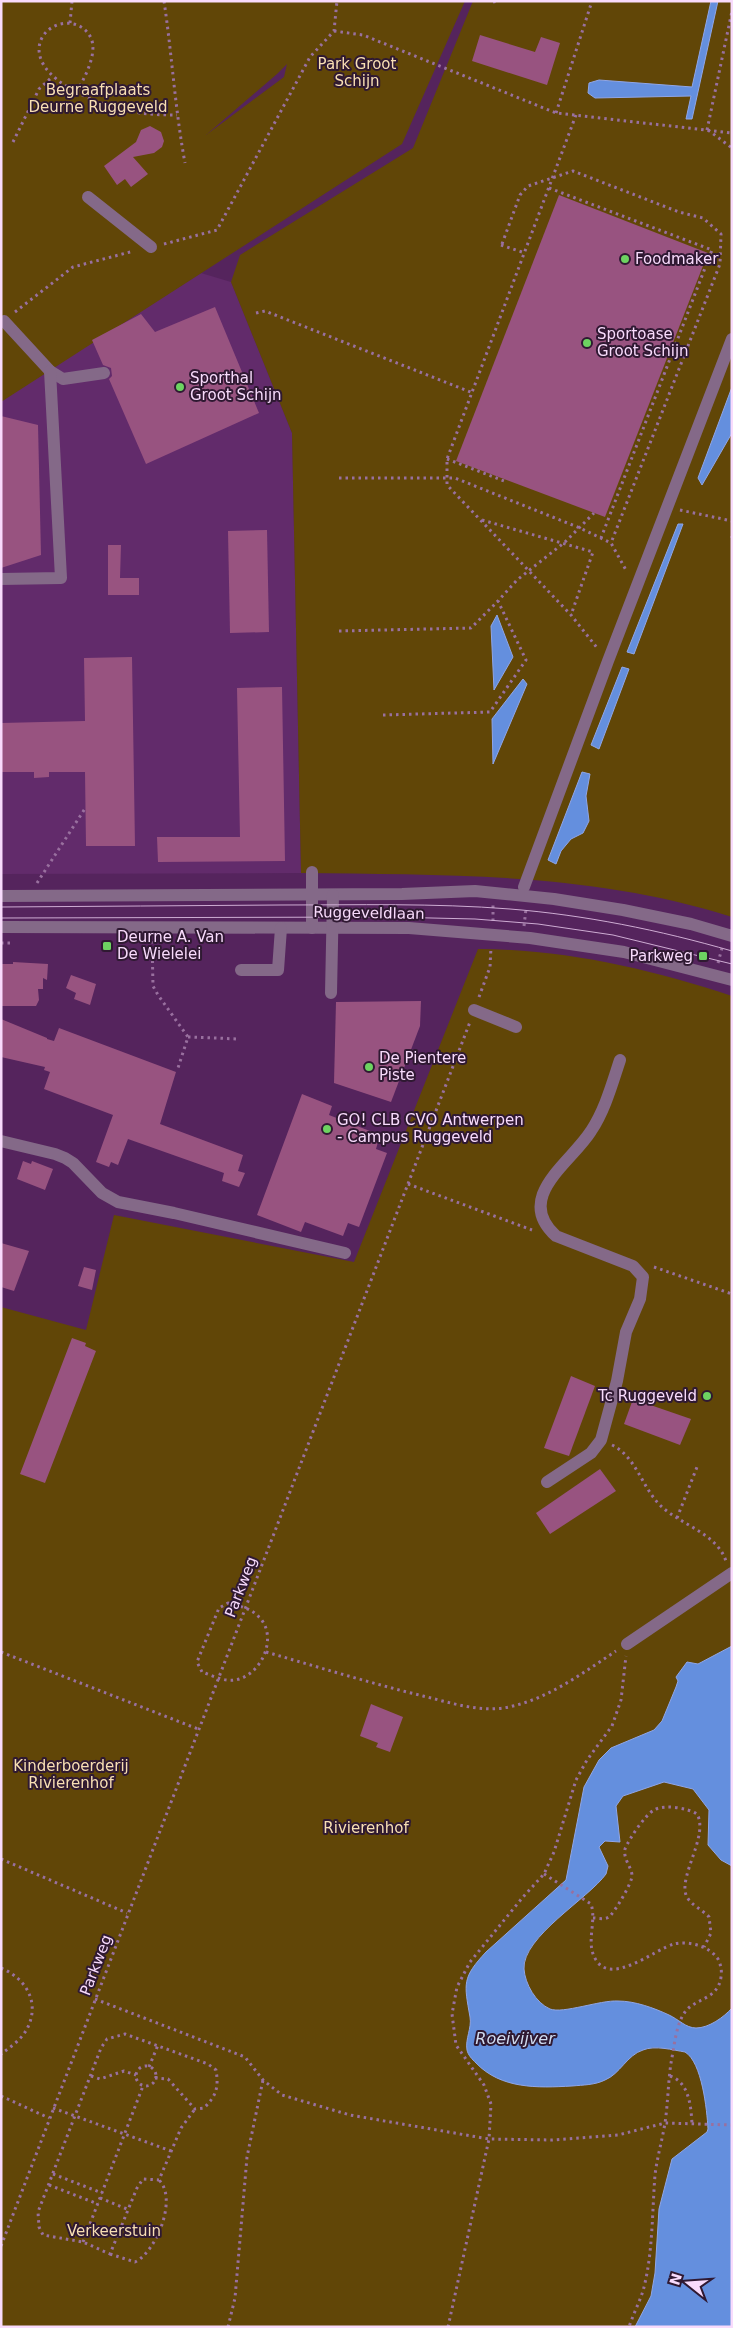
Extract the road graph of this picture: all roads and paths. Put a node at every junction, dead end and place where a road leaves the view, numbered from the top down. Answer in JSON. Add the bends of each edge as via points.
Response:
{"nodes":[{"id":1,"x":72,"y":1,"type":"edge"},
{"id":2,"x":164,"y":1,"type":"edge"},
{"id":3,"x":337,"y":1,"type":"edge"},
{"id":4,"x":592,"y":1,"type":"edge"},
{"id":5,"x":732,"y":11,"type":"edge"},
{"id":6,"x":70,"y":23,"type":"junction"},
{"id":7,"x":334,"y":31,"type":"junction"},
{"id":8,"x":52,"y":77,"type":"junction"},
{"id":9,"x":77,"y":92,"type":"junction"},
{"id":10,"x":556,"y":113,"type":"junction"},
{"id":11,"x":176,"y":115,"type":"junction"},
{"id":12,"x":576,"y":116,"type":"junction"},
{"id":13,"x":707,"y":130,"type":"junction"},
{"id":14,"x":732,"y":133,"type":"edge"},
{"id":15,"x":13,"y":142,"type":"dead end"},
{"id":16,"x":732,"y":148,"type":"edge"},
{"id":17,"x":185,"y":163,"type":"dead end"},
{"id":18,"x":552,"y":179,"type":"junction"},
{"id":19,"x":549,"y":188,"type":"junction"},
{"id":20,"x":88,"y":197,"type":"dead end"},
{"id":21,"x":151,"y":247,"type":"junction"},
{"id":22,"x":525,"y":253,"type":"junction"},
{"id":23,"x":256,"y":314,"type":"dead end"},
{"id":24,"x":4,"y":320,"type":"joint"},
{"id":25,"x":732,"y":339,"type":"edge"},
{"id":26,"x":50,"y":371,"type":"junction"},
{"id":27,"x":104,"y":373,"type":"dead end"},
{"id":28,"x":473,"y":393,"type":"junction"},
{"id":29,"x":447,"y":459,"type":"junction"},
{"id":30,"x":339,"y":478,"type":"dead end"},
{"id":31,"x":447,"y":478,"type":"junction"},
{"id":32,"x":504,"y":481,"type":"dead end"},
{"id":33,"x":667,"y":507,"type":"junction"},
{"id":34,"x":594,"y":513,"type":"dead end"},
{"id":35,"x":481,"y":520,"type":"junction"},
{"id":36,"x":732,"y":521,"type":"edge"},
{"id":37,"x":580,"y":528,"type":"junction"},
{"id":38,"x":601,"y":538,"type":"junction"},
{"id":39,"x":565,"y":542,"type":"junction"},
{"id":40,"x":611,"y":542,"type":"junction"},
{"id":41,"x":529,"y":570,"type":"junction"},
{"id":42,"x":1,"y":579,"type":"edge"},
{"id":43,"x":636,"y":587,"type":"junction"},
{"id":44,"x":498,"y":601,"type":"junction"},
{"id":45,"x":571,"y":615,"type":"junction"},
{"id":46,"x":339,"y":631,"type":"dead end"},
{"id":47,"x":608,"y":661,"type":"junction"},
{"id":48,"x":383,"y":715,"type":"dead end"},
{"id":49,"x":86,"y":807,"type":"dead end"},
{"id":50,"x":312,"y":872,"type":"dead end"},
{"id":51,"x":37,"y":883,"type":"dead end"},
{"id":52,"x":519,"y":891,"type":"junction"},
{"id":53,"x":494,"y":893,"type":"junction"},
{"id":54,"x":312,"y":895,"type":"junction"},
{"id":55,"x":333,"y":895,"type":"junction"},
{"id":56,"x":1,"y":896,"type":"edge"},
{"id":57,"x":1,"y":927,"type":"edge"},
{"id":58,"x":281,"y":928,"type":"junction"},
{"id":59,"x":312,"y":928,"type":"junction"},
{"id":60,"x":332,"y":928,"type":"junction"},
{"id":61,"x":716,"y":931,"type":"junction"},
{"id":62,"x":732,"y":936,"type":"edge"},
{"id":63,"x":530,"y":938,"type":"junction"},
{"id":64,"x":143,"y":941,"type":"dead end"},
{"id":65,"x":152,"y":941,"type":"junction"},
{"id":66,"x":159,"y":941,"type":"dead end"},
{"id":67,"x":491,"y":941,"type":"junction"},
{"id":68,"x":1,"y":943,"type":"edge"},
{"id":69,"x":20,"y":943,"type":"dead end"},
{"id":70,"x":241,"y":970,"type":"dead end"},
{"id":71,"x":728,"y":979,"type":"edge"},
{"id":72,"x":331,"y":993,"type":"dead end"},
{"id":73,"x":474,"y":1010,"type":"junction"},
{"id":74,"x":516,"y":1027,"type":"dead end"},
{"id":75,"x":188,"y":1037,"type":"junction"},
{"id":76,"x":240,"y":1039,"type":"dead end"},
{"id":77,"x":620,"y":1060,"type":"dead end"},
{"id":78,"x":178,"y":1068,"type":"dead end"},
{"id":79,"x":1,"y":1141,"type":"edge"},
{"id":80,"x":408,"y":1184,"type":"junction"},
{"id":81,"x":547,"y":1228,"type":"junction"},
{"id":82,"x":345,"y":1253,"type":"dead end"},
{"id":83,"x":633,"y":1266,"type":"junction"},
{"id":84,"x":732,"y":1294,"type":"edge"},
{"id":85,"x":601,"y":1440,"type":"junction"},
{"id":86,"x":697,"y":1467,"type":"dead end"},
{"id":87,"x":547,"y":1482,"type":"dead end"},
{"id":88,"x":677,"y":1518,"type":"junction"},
{"id":89,"x":730,"y":1574,"type":"edge"},
{"id":90,"x":245,"y":1608,"type":"junction"},
{"id":91,"x":627,"y":1644,"type":"junction"},
{"id":92,"x":1,"y":1652,"type":"edge"},
{"id":93,"x":266,"y":1652,"type":"junction"},
{"id":94,"x":218,"y":1678,"type":"junction"},
{"id":95,"x":198,"y":1730,"type":"junction"},
{"id":96,"x":1,"y":1859,"type":"edge"},
{"id":97,"x":544,"y":1874,"type":"junction"},
{"id":98,"x":128,"y":1913,"type":"junction"},
{"id":99,"x":593,"y":1918,"type":"junction"},
{"id":100,"x":704,"y":1947,"type":"junction"},
{"id":101,"x":3,"y":1968,"type":"edge"},
{"id":102,"x":1,"y":1975,"type":"edge"},
{"id":103,"x":95,"y":2000,"type":"junction"},
{"id":104,"x":158,"y":2046,"type":"junction"},
{"id":105,"x":1,"y":2054,"type":"edge"},
{"id":106,"x":149,"y":2067,"type":"junction"},
{"id":107,"x":136,"y":2075,"type":"junction"},
{"id":108,"x":90,"y":2076,"type":"junction"},
{"id":109,"x":670,"y":2076,"type":"junction"},
{"id":110,"x":156,"y":2078,"type":"junction"},
{"id":111,"x":263,"y":2080,"type":"junction"},
{"id":112,"x":143,"y":2086,"type":"junction"},
{"id":113,"x":1,"y":2096,"type":"edge"},
{"id":114,"x":53,"y":2108,"type":"junction"},
{"id":115,"x":194,"y":2109,"type":"junction"},
{"id":116,"x":76,"y":2117,"type":"junction"},
{"id":117,"x":49,"y":2118,"type":"junction"},
{"id":118,"x":665,"y":2123,"type":"junction"},
{"id":119,"x":692,"y":2124,"type":"junction"},
{"id":120,"x":732,"y":2125,"type":"edge"},
{"id":121,"x":124,"y":2134,"type":"junction"},
{"id":122,"x":488,"y":2139,"type":"junction"},
{"id":123,"x":171,"y":2152,"type":"junction"},
{"id":124,"x":53,"y":2174,"type":"junction"},
{"id":125,"x":159,"y":2180,"type":"junction"},
{"id":126,"x":49,"y":2185,"type":"junction"},
{"id":127,"x":102,"y":2193,"type":"junction"},
{"id":128,"x":100,"y":2198,"type":"junction"},
{"id":129,"x":98,"y":2204,"type":"junction"},
{"id":130,"x":127,"y":2209,"type":"junction"},
{"id":131,"x":83,"y":2242,"type":"junction"},
{"id":132,"x":1,"y":2246,"type":"edge"},
{"id":133,"x":110,"y":2254,"type":"junction"},
{"id":134,"x":228,"y":2327,"type":"edge"},
{"id":135,"x":448,"y":2327,"type":"edge"},
{"id":136,"x":629,"y":2327,"type":"edge"}],
"edges":[{"from":1,"to":6,"type":"path"},
{"from":2,"to":11,"type":"path","via":[[174,64]]},
{"from":3,"to":7,"type":"path"},
{"from":4,"to":10,"type":"path"},
{"from":5,"to":13,"type":"path"},
{"from":6,"to":8,"type":"path","via":[[50,28],[39,47],[42,64]]},
{"from":6,"to":9,"type":"path","via":[[80,26],[92,42],[86,74]]},
{"from":7,"to":10,"type":"path","via":[[363,35]]},
{"from":7,"to":21,"type":"path","via":[[310,57],[217,230]]},
{"from":8,"to":9,"type":"path"},
{"from":8,"to":15,"type":"path","via":[[39,89]]},
{"from":9,"to":11,"type":"path","via":[[121,110]]},
{"from":10,"to":12,"type":"path"},
{"from":11,"to":17,"type":"path"},
{"from":12,"to":13,"type":"path"},
{"from":12,"to":18,"type":"path"},
{"from":13,"to":14,"type":"path"},
{"from":13,"to":16,"type":"path"},
{"from":18,"to":19,"type":"path"},
{"from":18,"to":22,"type":"path","via":[[528,186],[520,195],[501,244]]},
{"from":18,"to":40,"type":"path","via":[[573,171],[679,212],[703,218],[722,234],[720,264]]},
{"from":19,"to":22,"type":"path"},
{"from":19,"to":38,"type":"path","via":[[712,250]]},
{"from":20,"to":21,"type":"street"},
{"from":21,"to":24,"type":"path","via":[[73,267]]},
{"from":22,"to":28,"type":"path"},
{"from":23,"to":28,"type":"path","via":[[266,311]]},
{"from":24,"to":26,"type":"street"},
{"from":25,"to":33,"type":"street"},
{"from":26,"to":27,"type":"street","via":[[63,379]]},
{"from":26,"to":42,"type":"street","via":[[60,578]]},
{"from":28,"to":29,"type":"path"},
{"from":29,"to":31,"type":"path"},
{"from":29,"to":32,"type":"path"},
{"from":30,"to":31,"type":"path"},
{"from":31,"to":35,"type":"path","via":[[447,485]]},
{"from":31,"to":37,"type":"path","via":[[455,478]]},
{"from":33,"to":36,"type":"path"},
{"from":33,"to":43,"type":"street"},
{"from":34,"to":37,"type":"path"},
{"from":35,"to":39,"type":"path"},
{"from":35,"to":41,"type":"path"},
{"from":37,"to":38,"type":"path"},
{"from":37,"to":39,"type":"path"},
{"from":38,"to":40,"type":"path"},
{"from":39,"to":41,"type":"path"},
{"from":39,"to":45,"type":"path","via":[[593,552]]},
{"from":40,"to":43,"type":"path"},
{"from":41,"to":44,"type":"path"},
{"from":41,"to":45,"type":"path"},
{"from":43,"to":47,"type":"street"},
{"from":44,"to":46,"type":"path","via":[[471,628]]},
{"from":44,"to":48,"type":"path","via":[[526,660],[490,712]]},
{"from":45,"to":47,"type":"path"},
{"from":47,"to":52,"type":"street"},
{"from":49,"to":51,"type":"path"},
{"from":50,"to":54,"type":"street"},
{"from":52,"to":53,"type":"street","name":"Ruggeveldlaan"},
{"from":52,"to":61,"type":"street","name":"Ruggeveldlaan","via":[[641,913]]},
{"from":52,"to":63,"type":"path","via":[[513,903],[527,904],[523,929],[531,930]]},
{"from":53,"to":55,"type":"street","name":"Ruggeveldlaan"},
{"from":53,"to":67,"type":"path","name":"Parkweg"},
{"from":54,"to":55,"type":"street","name":"Ruggeveldlaan"},
{"from":54,"to":56,"type":"street","name":"Ruggeveldlaan"},
{"from":54,"to":59,"type":"street"},
{"from":55,"to":60,"type":"street"},
{"from":57,"to":58,"type":"street","name":"Ruggeveldlaan"},
{"from":58,"to":59,"type":"street","name":"Ruggeveldlaan"},
{"from":58,"to":70,"type":"street","via":[[278,970]]},
{"from":59,"to":60,"type":"street","name":"Ruggeveldlaan"},
{"from":60,"to":67,"type":"street","name":"Ruggeveldlaan","via":[[409,928]]},
{"from":60,"to":72,"type":"street"},
{"from":61,"to":62,"type":"street","name":"Ruggeveldlaan"},
{"from":61,"to":71,"type":"path","via":[[714,940],[723,943],[717,967],[727,970]]},
{"from":63,"to":67,"type":"street","name":"Ruggeveldlaan"},
{"from":63,"to":71,"type":"street","name":"Ruggeveldlaan","via":[[624,952]]},
{"from":64,"to":65,"type":"path"},
{"from":65,"to":66,"type":"path"},
{"from":65,"to":75,"type":"path","via":[[153,986]]},
{"from":67,"to":73,"type":"path","name":"Parkweg","via":[[490,967]]},
{"from":68,"to":69,"type":"path"},
{"from":73,"to":74,"type":"street"},
{"from":73,"to":80,"type":"path","name":"Parkweg"},
{"from":75,"to":76,"type":"path"},
{"from":75,"to":78,"type":"path"},
{"from":77,"to":81,"type":"street","via":[[606,1102],[591,1132],[563,1163],[544,1191],[540,1215]]},
{"from":79,"to":82,"type":"street","via":[[64,1158],[73,1163],[102,1194],[118,1202]]},
{"from":80,"to":81,"type":"path","via":[[536,1231]]},
{"from":80,"to":90,"type":"path","name":"Parkweg"},
{"from":81,"to":83,"type":"street","via":[[556,1236]]},
{"from":83,"to":84,"type":"path","via":[[646,1264]]},
{"from":83,"to":85,"type":"street","via":[[643,1277],[640,1299],[626,1332]]},
{"from":85,"to":87,"type":"street","via":[[591,1453]]},
{"from":85,"to":88,"type":"path","via":[[619,1449],[631,1461],[656,1501]]},
{"from":86,"to":88,"type":"path"},
{"from":88,"to":89,"type":"path","via":[[718,1547]]},
{"from":89,"to":91,"type":"street"},
{"from":90,"to":93,"type":"path","via":[[260,1617],[264,1624]]},
{"from":90,"to":94,"type":"path","name":"Parkweg"},
{"from":90,"to":94,"type":"path","via":[[228,1603],[219,1608],[201,1653],[198,1662],[202,1672]]},
{"from":91,"to":93,"type":"path","via":[[541,1697],[512,1707],[489,1709],[387,1687]]},
{"from":91,"to":97,"type":"path","via":[[621,1700],[612,1726],[586,1760],[576,1780]]},
{"from":92,"to":95,"type":"path"},
{"from":93,"to":94,"type":"path","via":[[244,1678],[233,1681]]},
{"from":94,"to":95,"type":"path","name":"Parkweg"},
{"from":95,"to":98,"type":"path","name":"Parkweg"},
{"from":96,"to":98,"type":"path"},
{"from":97,"to":99,"type":"path","via":[[588,1901]]},
{"from":97,"to":122,"type":"path","via":[[470,1962],[457,1987],[452,2014],[456,2045],[484,2086],[491,2104]]},
{"from":98,"to":103,"type":"path","name":"Parkweg"},
{"from":99,"to":100,"type":"path","via":[[593,1953],[597,1962],[606,1968],[632,1965],[660,1948],[677,1943]]},
{"from":99,"to":100,"type":"path","via":[[610,1915],[630,1885],[632,1874],[624,1855],[625,1849],[651,1812],[664,1807],[690,1810],[697,1814],[700,1824],[685,1890],[691,1902],[709,1917],[711,1933]]},
{"from":100,"to":109,"type":"path","via":[[718,1959],[722,1975],[720,1983],[712,1995],[689,2007],[681,2018]]},
{"from":101,"to":102,"type":"path"},
{"from":101,"to":105,"type":"path","via":[[20,1978],[31,1993],[32,2010],[28,2028],[15,2044]]},
{"from":103,"to":111,"type":"path","via":[[245,2056]]},
{"from":103,"to":114,"type":"path","name":"Parkweg"},
{"from":104,"to":106,"type":"path"},
{"from":104,"to":108,"type":"path","via":[[125,2034],[107,2039]]},
{"from":104,"to":115,"type":"path","via":[[216,2070],[218,2086],[214,2098],[204,2108]]},
{"from":106,"to":107,"type":"path","via":[[141,2068]]},
{"from":106,"to":110,"type":"path"},
{"from":107,"to":108,"type":"path","via":[[124,2071],[100,2079]]},
{"from":107,"to":112,"type":"path"},
{"from":108,"to":116,"type":"path"},
{"from":109,"to":118,"type":"path"},
{"from":109,"to":119,"type":"path","via":[[678,2078],[683,2085]]},
{"from":110,"to":112,"type":"path","via":[[151,2085]]},
{"from":110,"to":115,"type":"path","via":[[168,2078]]},
{"from":111,"to":122,"type":"path","via":[[282,2095],[350,2115]]},
{"from":111,"to":134,"type":"path","via":[[247,2157],[235,2298]]},
{"from":112,"to":121,"type":"path"},
{"from":113,"to":117,"type":"path"},
{"from":114,"to":116,"type":"path"},
{"from":114,"to":117,"type":"path","name":"Parkweg"},
{"from":115,"to":123,"type":"path","via":[[181,2128]]},
{"from":116,"to":121,"type":"path"},
{"from":116,"to":124,"type":"path"},
{"from":117,"to":132,"type":"path","name":"Parkweg"},
{"from":118,"to":119,"type":"path"},
{"from":118,"to":122,"type":"path","via":[[608,2136],[552,2140]]},
{"from":118,"to":136,"type":"path","via":[[655,2175],[650,2250],[643,2291]]},
{"from":119,"to":120,"type":"path"},
{"from":121,"to":123,"type":"path"},
{"from":121,"to":127,"type":"path"},
{"from":122,"to":135,"type":"path"},
{"from":123,"to":125,"type":"path"},
{"from":124,"to":126,"type":"path"},
{"from":124,"to":127,"type":"path"},
{"from":125,"to":130,"type":"path","via":[[143,2179]]},
{"from":125,"to":133,"type":"path","via":[[164,2185],[166,2208],[149,2251],[135,2262]]},
{"from":126,"to":129,"type":"path"},
{"from":126,"to":131,"type":"path","via":[[38,2212],[43,2235]]},
{"from":127,"to":128,"type":"path"},
{"from":128,"to":129,"type":"path"},
{"from":128,"to":130,"type":"path"},
{"from":129,"to":131,"type":"path"},
{"from":130,"to":133,"type":"path"},
{"from":131,"to":133,"type":"path"}]}
